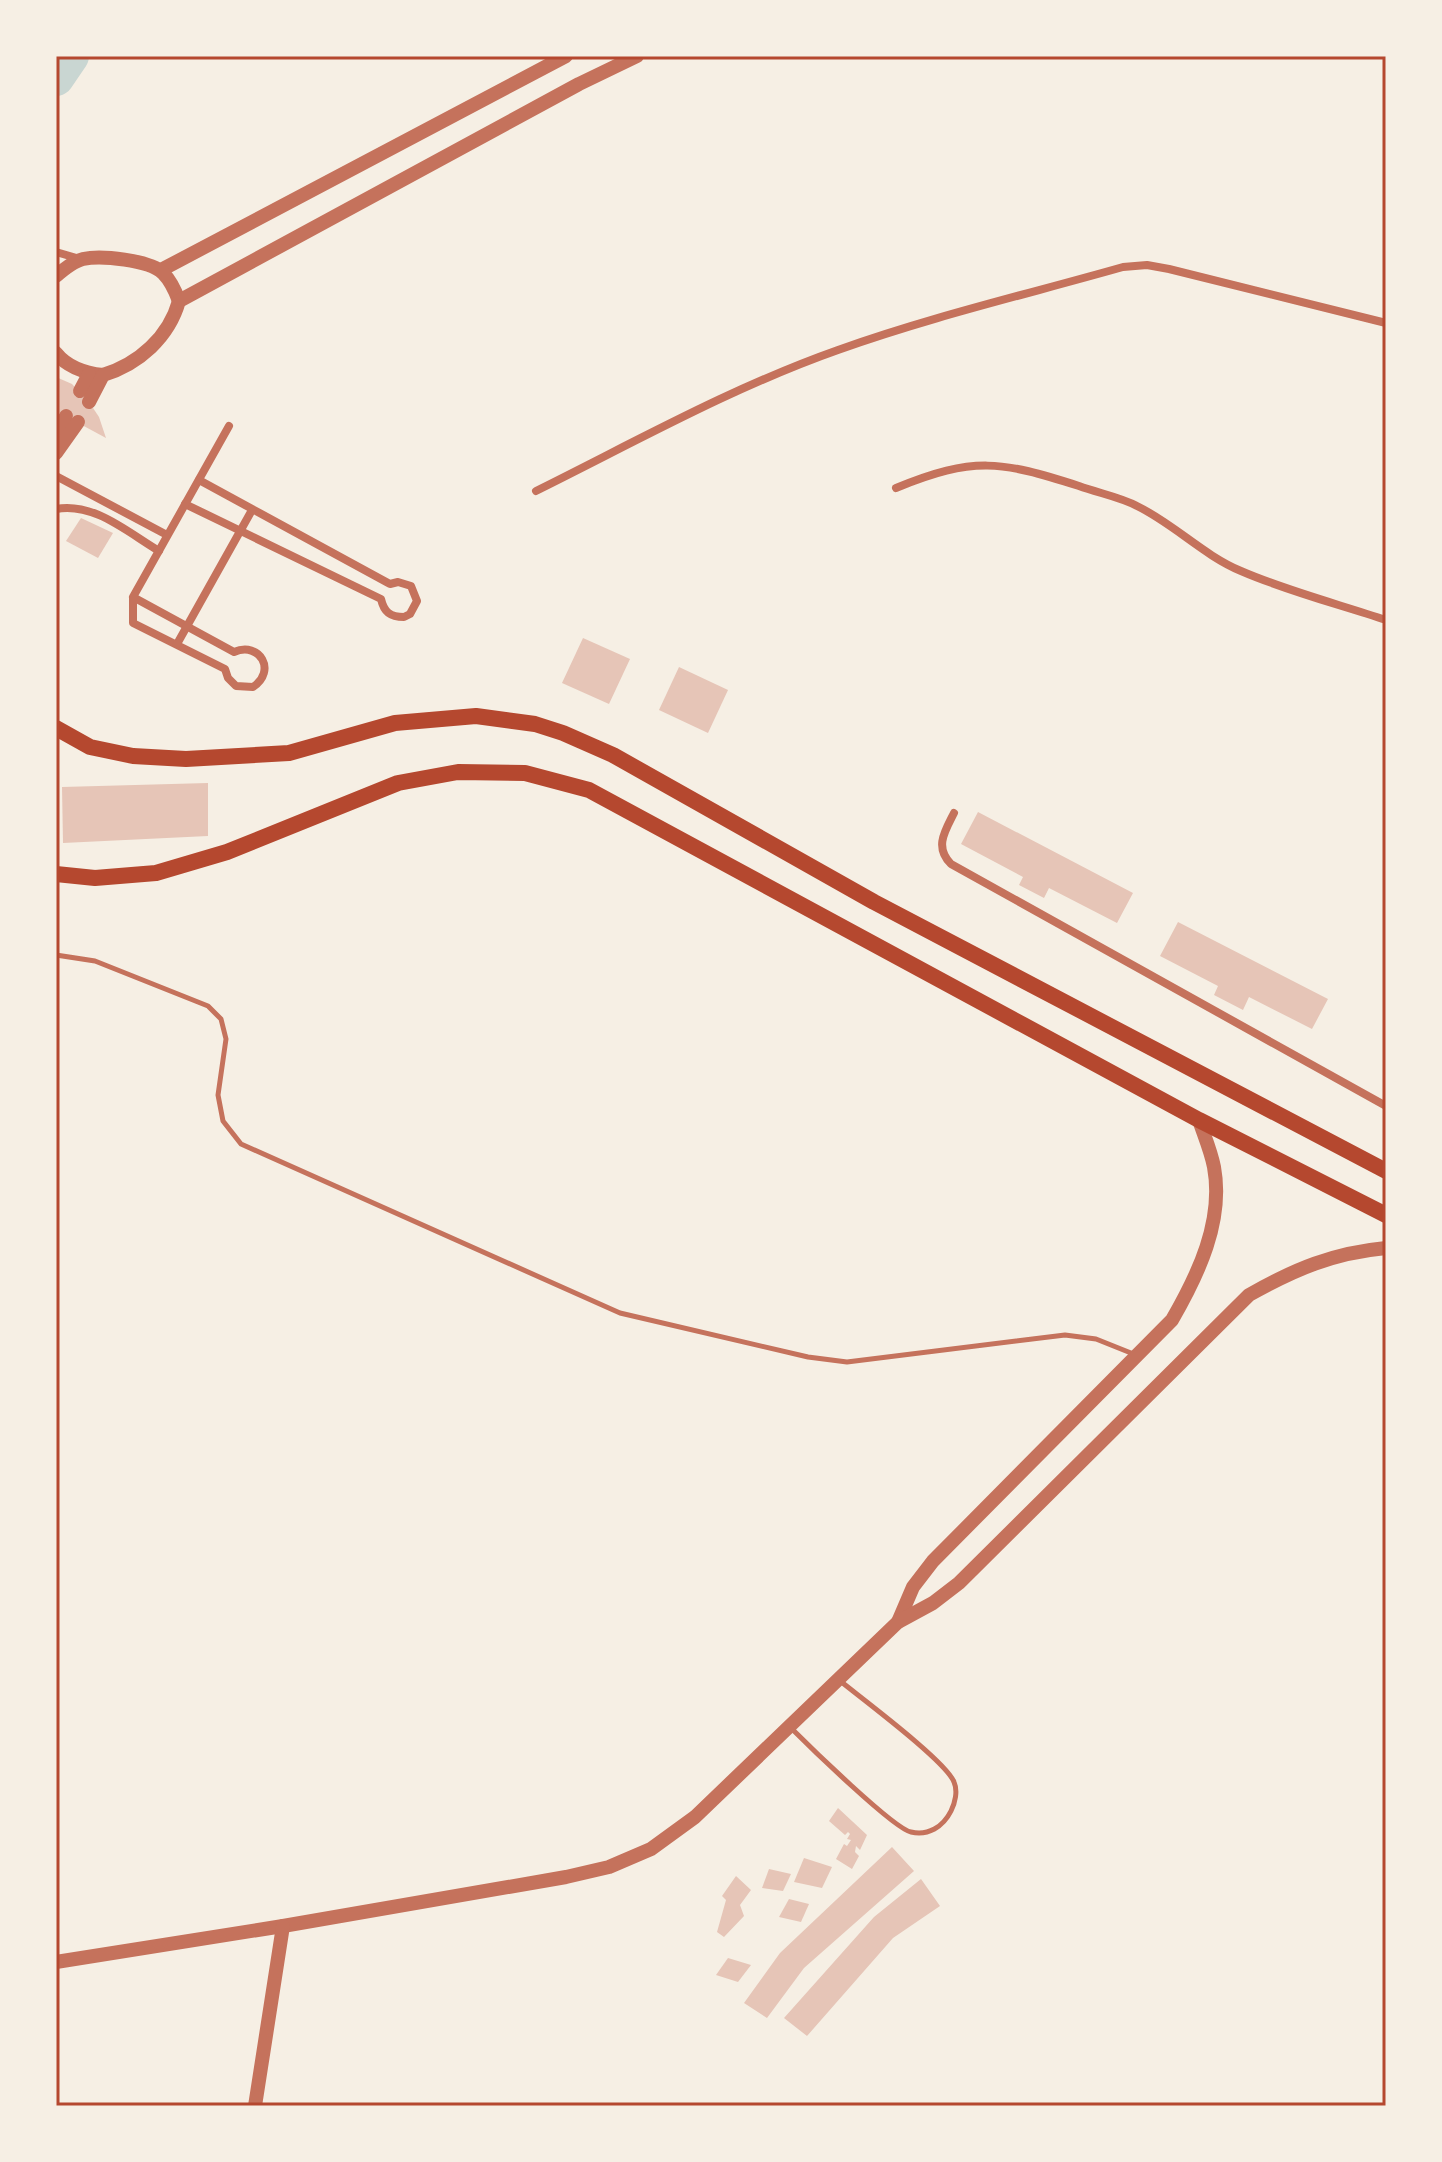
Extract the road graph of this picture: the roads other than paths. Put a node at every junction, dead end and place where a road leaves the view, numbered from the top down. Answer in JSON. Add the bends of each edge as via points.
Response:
{"nodes":[{"id":1,"x":566,"y":56,"type":"edge"},
{"id":2,"x":637,"y":56,"type":"edge"},
{"id":3,"x":56,"y":252,"type":"edge"},
{"id":4,"x":81,"y":260,"type":"junction"},
{"id":5,"x":161,"y":270,"type":"junction"},
{"id":6,"x":56,"y":276,"type":"edge"},
{"id":7,"x":179,"y":301,"type":"junction"},
{"id":8,"x":1386,"y":323,"type":"edge"},
{"id":9,"x":62,"y":366,"type":"edge"},
{"id":10,"x":96,"y":374,"type":"junction"},
{"id":11,"x":84,"y":396,"type":"dead end"},
{"id":12,"x":229,"y":426,"type":"dead end"},
{"id":13,"x":56,"y":437,"type":"edge"},
{"id":14,"x":56,"y":453,"type":"edge"},
{"id":15,"x":56,"y":476,"type":"edge"},
{"id":16,"x":199,"y":480,"type":"junction"},
{"id":17,"x":896,"y":488,"type":"dead end"},
{"id":18,"x":536,"y":491,"type":"dead end"},
{"id":19,"x":93,"y":495,"type":"junction"},
{"id":20,"x":185,"y":504,"type":"junction"},
{"id":21,"x":86,"y":508,"type":"junction"},
{"id":22,"x":56,"y":509,"type":"edge"},
{"id":23,"x":252,"y":510,"type":"junction"},
{"id":24,"x":125,"y":512,"type":"junction"},
{"id":25,"x":117,"y":526,"type":"junction"},
{"id":26,"x":240,"y":531,"type":"junction"},
{"id":27,"x":167,"y":535,"type":"junction"},
{"id":28,"x":316,"y":544,"type":"junction"},
{"id":29,"x":159,"y":551,"type":"junction"},
{"id":30,"x":307,"y":563,"type":"junction"},
{"id":31,"x":133,"y":597,"type":"junction"},
{"id":32,"x":1386,"y":620,"type":"edge"},
{"id":33,"x":187,"y":626,"type":"junction"},
{"id":34,"x":177,"y":644,"type":"junction"},
{"id":35,"x":56,"y":728,"type":"edge"},
{"id":36,"x":954,"y":813,"type":"dead end"},
{"id":37,"x":56,"y":874,"type":"edge"},
{"id":38,"x":56,"y":955,"type":"edge"},
{"id":39,"x":1386,"y":1106,"type":"edge"},
{"id":40,"x":1199,"y":1120,"type":"junction"},
{"id":41,"x":1386,"y":1171,"type":"edge"},
{"id":42,"x":1386,"y":1215,"type":"edge"},
{"id":43,"x":1386,"y":1248,"type":"edge"},
{"id":44,"x":1136,"y":1356,"type":"junction"},
{"id":45,"x":898,"y":1622,"type":"junction"},
{"id":46,"x":838,"y":1680,"type":"junction"},
{"id":47,"x":790,"y":1726,"type":"junction"},
{"id":48,"x":283,"y":1926,"type":"junction"},
{"id":49,"x":56,"y":1962,"type":"edge"},
{"id":50,"x":255,"y":2106,"type":"edge"}],
"edges":[{"from":1,"to":5,"type":"street"},
{"from":2,"to":7,"type":"street"},
{"from":3,"to":4,"type":"street"},
{"from":4,"to":5,"type":"street","via":[[106,258]]},
{"from":4,"to":6,"type":"street"},
{"from":5,"to":7,"type":"street"},
{"from":7,"to":10,"type":"street","via":[[174,318],[147,352],[122,369]]},
{"from":8,"to":18,"type":"street","via":[[1169,269],[1123,267],[884,335],[794,367]]},
{"from":9,"to":10,"type":"street"},
{"from":10,"to":11,"type":"street"},
{"from":12,"to":16,"type":"street"},
{"from":13,"to":14,"type":"street","via":[[72,419]]},
{"from":15,"to":19,"type":"street"},
{"from":16,"to":20,"type":"street"},
{"from":16,"to":23,"type":"street"},
{"from":17,"to":32,"type":"street","via":[[972,465],[1040,474],[1136,505],[1241,571]]},
{"from":19,"to":21,"type":"street"},
{"from":19,"to":24,"type":"street"},
{"from":20,"to":26,"type":"street"},
{"from":20,"to":27,"type":"street"},
{"from":21,"to":22,"type":"street"},
{"from":21,"to":25,"type":"street"},
{"from":23,"to":26,"type":"street"},
{"from":23,"to":28,"type":"street"},
{"from":24,"to":25,"type":"street"},
{"from":24,"to":27,"type":"street"},
{"from":25,"to":29,"type":"street"},
{"from":26,"to":30,"type":"street"},
{"from":26,"to":33,"type":"street"},
{"from":27,"to":29,"type":"street"},
{"from":28,"to":30,"type":"street"},
{"from":28,"to":30,"type":"street","via":[[390,584],[411,586],[415,608],[395,617],[381,599]]},
{"from":29,"to":31,"type":"street"},
{"from":31,"to":33,"type":"street"},
{"from":31,"to":34,"type":"street","via":[[133,623]]},
{"from":33,"to":34,"type":"street"},
{"from":33,"to":34,"type":"street","via":[[234,652],[252,649],[260,654],[265,675],[253,687],[236,686],[225,669]]},
{"from":35,"to":41,"type":"main road","via":[[90,747],[186,759],[289,753],[395,723],[476,716],[563,733],[613,755],[874,902]]},
{"from":36,"to":39,"type":"street","via":[[940,846],[951,864]]},
{"from":37,"to":40,"type":"main road","via":[[95,878],[156,873],[227,852],[398,783],[458,772],[525,773],[589,790]]},
{"from":38,"to":44,"type":"lane","via":[[95,961],[208,1006],[221,1019],[226,1039],[218,1095],[223,1121],[241,1144],[620,1313],[847,1362],[1065,1335],[1096,1339]]},
{"from":40,"to":42,"type":"main road"},
{"from":40,"to":44,"type":"street","via":[[1214,1169],[1214,1225],[1194,1282],[1172,1320]]},
{"from":43,"to":45,"type":"street","via":[[1349,1252],[1293,1270],[1249,1295],[959,1583]]},
{"from":44,"to":45,"type":"street","via":[[933,1561],[913,1587]]},
{"from":45,"to":46,"type":"street"},
{"from":46,"to":47,"type":"street"},
{"from":46,"to":47,"type":"lane","via":[[931,1755],[954,1781],[956,1798],[944,1822],[925,1833],[904,1830]]},
{"from":47,"to":48,"type":"street","via":[[695,1817],[651,1849],[609,1867]]},
{"from":48,"to":49,"type":"street"},
{"from":48,"to":50,"type":"street"}]}
